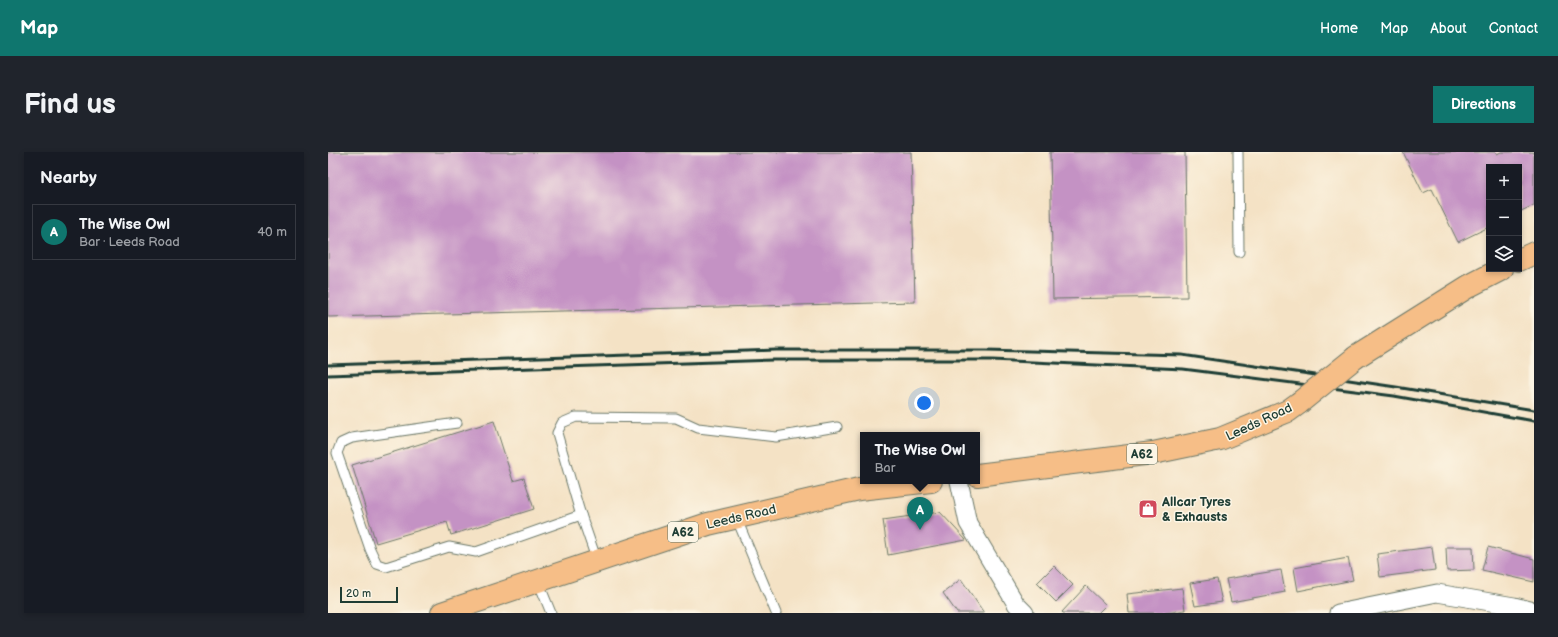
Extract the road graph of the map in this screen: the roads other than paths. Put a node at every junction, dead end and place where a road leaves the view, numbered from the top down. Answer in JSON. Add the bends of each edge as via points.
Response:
{"nodes":[{"id":1,"x":1238,"y":152,"type":"edge"},
{"id":2,"x":1238,"y":252,"type":"dead end"},
{"id":3,"x":1534,"y":253,"type":"edge"},
{"id":4,"x":1522,"y":259,"type":"edge"},
{"id":5,"x":1496,"y":272,"type":"edge"},
{"id":6,"x":457,"y":422,"type":"dead end"},
{"id":7,"x":837,"y":426,"type":"dead end"},
{"id":8,"x":980,"y":475,"type":"edge"},
{"id":9,"x":904,"y":484,"type":"edge"},
{"id":10,"x":960,"y":484,"type":"edge"},
{"id":11,"x":581,"y":515,"type":"junction"},
{"id":12,"x":736,"y":517,"type":"junction"},
{"id":13,"x":597,"y":561,"type":"junction"},
{"id":14,"x":538,"y":581,"type":"junction"},
{"id":15,"x":1534,"y":611,"type":"edge"},
{"id":16,"x":442,"y":613,"type":"edge"},
{"id":17,"x":551,"y":613,"type":"edge"},
{"id":18,"x":776,"y":613,"type":"edge"},
{"id":19,"x":1025,"y":613,"type":"edge"},
{"id":20,"x":1338,"y":613,"type":"edge"}],
"edges":[{"from":1,"to":2,"type":"lane"},
{"from":3,"to":4,"type":"main road"},
{"from":5,"to":8,"type":"main road","name":"Leeds Road","number":"A62","bridge":true,"via":[[1469,286],[1356,357],[1288,411],[1220,439],[1153,453]]},
{"from":6,"to":11,"type":"lane","via":[[352,438],[341,443],[337,454],[377,564],[386,567],[449,547],[476,552]]},
{"from":7,"to":11,"type":"lane","via":[[776,437],[698,428],[676,418],[576,417],[562,423],[556,433]]},
{"from":9,"to":12,"type":"main road","name":"Leeds Road","number":"A62","via":[[859,489]]},
{"from":10,"to":19,"type":"street","via":[[968,523],[1016,604]]},
{"from":11,"to":13,"type":"lane"},
{"from":12,"to":13,"type":"main road","name":"Leeds Road","number":"A62"},
{"from":12,"to":18,"type":"lane"},
{"from":13,"to":14,"type":"main road","name":"Leeds Road","number":"A62"},
{"from":14,"to":16,"type":"main road","name":"Leeds Road","number":"A62"},
{"from":14,"to":17,"type":"lane"},
{"from":15,"to":20,"type":"street","via":[[1437,593]]}]}
